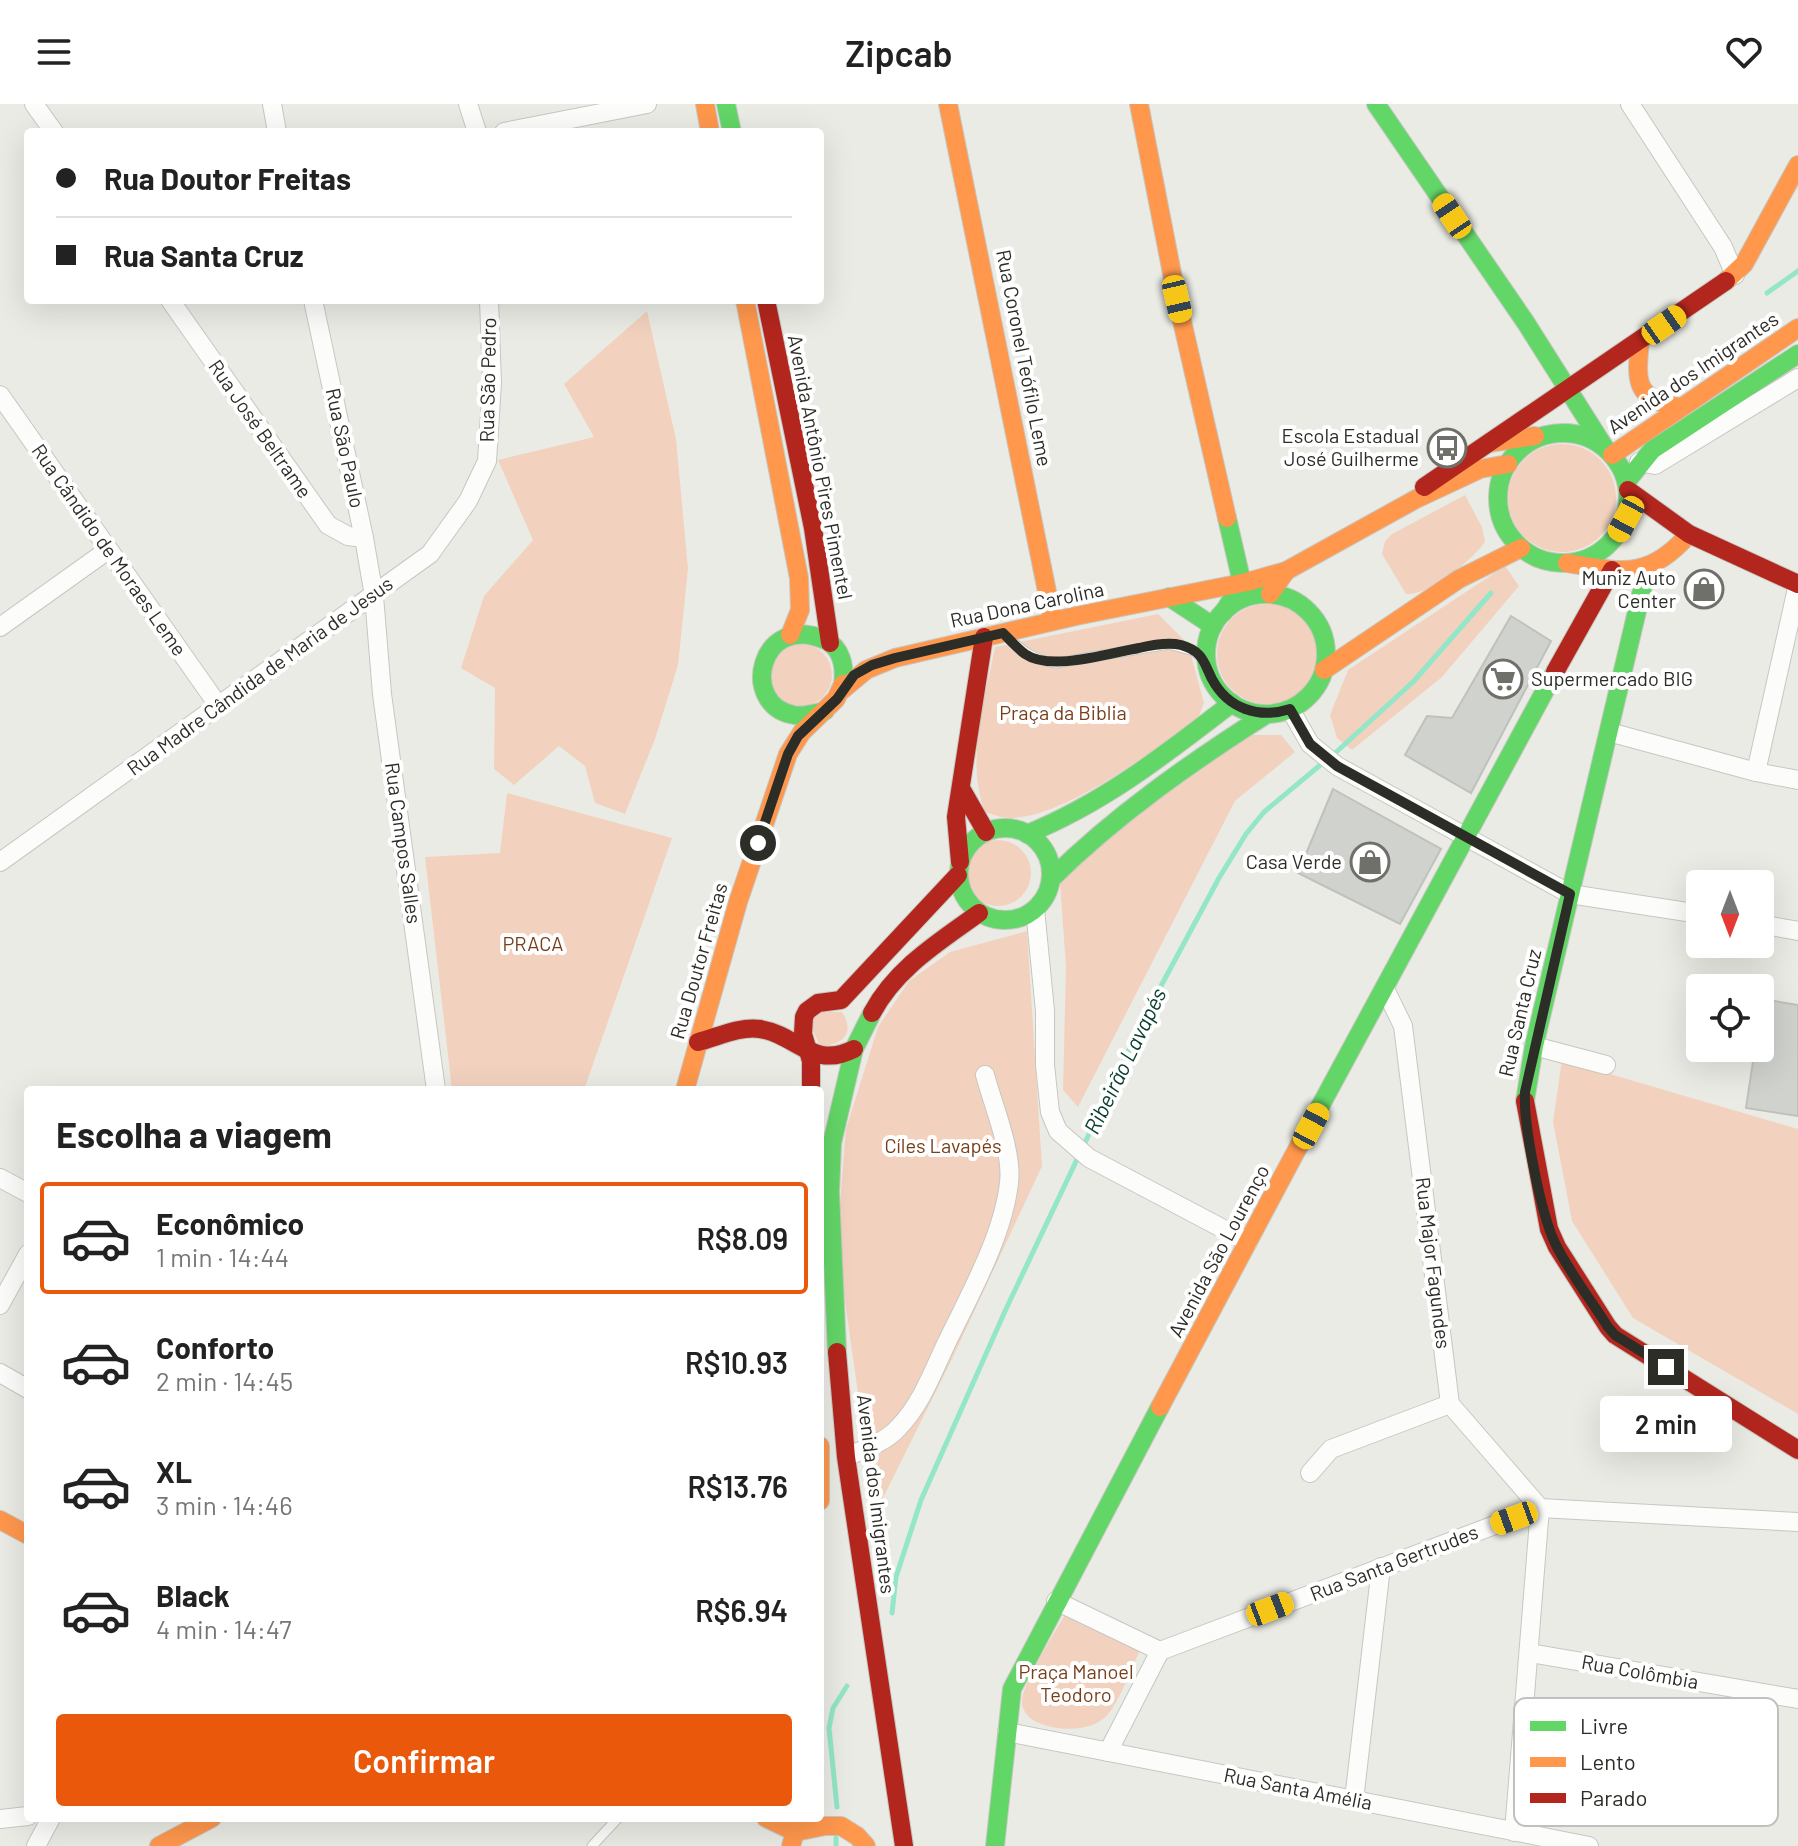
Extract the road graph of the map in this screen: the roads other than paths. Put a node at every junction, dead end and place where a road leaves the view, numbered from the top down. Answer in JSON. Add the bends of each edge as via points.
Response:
{"nodes":[{"id":1,"x":34,"y":104,"type":"edge"},
{"id":2,"x":272,"y":104,"type":"edge"},
{"id":3,"x":468,"y":104,"type":"edge"},
{"id":4,"x":647,"y":104,"type":"edge"},
{"id":5,"x":705,"y":104,"type":"edge"},
{"id":6,"x":726,"y":104,"type":"edge"},
{"id":7,"x":948,"y":104,"type":"edge"},
{"id":8,"x":1139,"y":104,"type":"edge"},
{"id":9,"x":1376,"y":104,"type":"edge"},
{"id":10,"x":1630,"y":104,"type":"edge"},
{"id":11,"x":51,"y":128,"type":"edge"},
{"id":12,"x":276,"y":128,"type":"edge"},
{"id":13,"x":476,"y":128,"type":"edge"},
{"id":14,"x":524,"y":128,"type":"edge"},
{"id":15,"x":709,"y":128,"type":"edge"},
{"id":16,"x":731,"y":128,"type":"edge"},
{"id":17,"x":1798,"y":165,"type":"edge"},
{"id":18,"x":1735,"y":275,"type":"junction"},
{"id":19,"x":173,"y":304,"type":"edge"},
{"id":20,"x":314,"y":304,"type":"edge"},
{"id":21,"x":489,"y":304,"type":"edge"},
{"id":22,"x":746,"y":304,"type":"edge"},
{"id":23,"x":767,"y":304,"type":"edge"},
{"id":24,"x":1798,"y":328,"type":"edge"},
{"id":25,"x":1640,"y":341,"type":"junction"},
{"id":26,"x":1798,"y":354,"type":"edge"},
{"id":27,"x":1798,"y":378,"type":"edge"},
{"id":28,"x":1568,"y":389,"type":"junction"},
{"id":29,"x":0,"y":395,"type":"edge"},
{"id":30,"x":1679,"y":407,"type":"junction"},
{"id":31,"x":1547,"y":435,"type":"junction"},
{"id":32,"x":1489,"y":443,"type":"junction"},
{"id":33,"x":1609,"y":452,"type":"junction"},
{"id":34,"x":487,"y":461,"type":"joint"},
{"id":35,"x":1639,"y":462,"type":"junction"},
{"id":36,"x":1508,"y":464,"type":"junction"},
{"id":37,"x":1627,"y":485,"type":"junction"},
{"id":38,"x":1416,"y":499,"type":"junction"},
{"id":39,"x":1689,"y":534,"type":"junction"},
{"id":40,"x":364,"y":538,"type":"junction"},
{"id":41,"x":1521,"y":548,"type":"junction"},
{"id":42,"x":108,"y":550,"type":"junction"},
{"id":43,"x":1567,"y":563,"type":"junction"},
{"id":44,"x":1647,"y":569,"type":"junction"},
{"id":45,"x":1612,"y":570,"type":"junction"},
{"id":46,"x":1286,"y":571,"type":"junction"},
{"id":47,"x":1244,"y":583,"type":"junction"},
{"id":48,"x":1798,"y":584,"type":"edge"},
{"id":49,"x":1267,"y":594,"type":"junction"},
{"id":50,"x":374,"y":596,"type":"junction"},
{"id":51,"x":1169,"y":597,"type":"junction"},
{"id":52,"x":1218,"y":619,"type":"junction"},
{"id":53,"x":1053,"y":621,"type":"junction"},
{"id":54,"x":0,"y":627,"type":"edge"},
{"id":55,"x":790,"y":635,"type":"junction"},
{"id":56,"x":994,"y":635,"type":"junction"},
{"id":57,"x":834,"y":648,"type":"junction"},
{"id":58,"x":895,"y":658,"type":"junction"},
{"id":59,"x":1208,"y":663,"type":"junction"},
{"id":60,"x":1324,"y":670,"type":"junction"},
{"id":61,"x":842,"y":690,"type":"junction"},
{"id":62,"x":1232,"y":703,"type":"junction"},
{"id":63,"x":218,"y":705,"type":"junction"},
{"id":64,"x":775,"y":708,"type":"junction"},
{"id":65,"x":1290,"y":709,"type":"junction"},
{"id":66,"x":825,"y":711,"type":"junction"},
{"id":67,"x":1267,"y":714,"type":"junction"},
{"id":68,"x":1609,"y":732,"type":"junction"},
{"id":69,"x":788,"y":754,"type":"junction"},
{"id":70,"x":1756,"y":772,"type":"junction"},
{"id":71,"x":1798,"y":780,"type":"edge"},
{"id":72,"x":962,"y":790,"type":"junction"},
{"id":73,"x":986,"y":832,"type":"junction"},
{"id":74,"x":1027,"y":834,"type":"junction"},
{"id":75,"x":1464,"y":837,"type":"junction"},
{"id":76,"x":0,"y":862,"type":"edge"},
{"id":77,"x":959,"y":869,"type":"junction"},
{"id":78,"x":1051,"y":879,"type":"junction"},
{"id":79,"x":1570,"y":894,"type":"junction"},
{"id":80,"x":1035,"y":909,"type":"junction"},
{"id":81,"x":1686,"y":912,"type":"edge"},
{"id":82,"x":979,"y":913,"type":"junction"},
{"id":83,"x":1774,"y":927,"type":"edge"},
{"id":84,"x":1798,"y":931,"type":"edge"},
{"id":85,"x":1385,"y":989,"type":"junction"},
{"id":86,"x":841,"y":1000,"type":"junction"},
{"id":87,"x":858,"y":1041,"type":"junction"},
{"id":88,"x":698,"y":1042,"type":"junction"},
{"id":89,"x":1534,"y":1046,"type":"junction"},
{"id":90,"x":810,"y":1051,"type":"junction"},
{"id":91,"x":1606,"y":1065,"type":"dead end"},
{"id":92,"x":985,"y":1075,"type":"dead end"},
{"id":93,"x":435,"y":1086,"type":"edge"},
{"id":94,"x":686,"y":1086,"type":"edge"},
{"id":95,"x":811,"y":1086,"type":"edge"},
{"id":96,"x":0,"y":1178,"type":"edge"},
{"id":97,"x":24,"y":1191,"type":"edge"},
{"id":98,"x":1248,"y":1242,"type":"junction"},
{"id":99,"x":24,"y":1261,"type":"edge"},
{"id":100,"x":0,"y":1305,"type":"edge"},
{"id":101,"x":0,"y":1373,"type":"edge"},
{"id":102,"x":24,"y":1387,"type":"edge"},
{"id":103,"x":1450,"y":1404,"type":"junction"},
{"id":104,"x":1798,"y":1450,"type":"edge"},
{"id":105,"x":846,"y":1457,"type":"junction"},
{"id":106,"x":1310,"y":1473,"type":"dead end"},
{"id":107,"x":1540,"y":1508,"type":"junction"},
{"id":108,"x":0,"y":1520,"type":"edge"},
{"id":109,"x":1798,"y":1522,"type":"edge"},
{"id":110,"x":24,"y":1533,"type":"edge"},
{"id":111,"x":1381,"y":1567,"type":"junction"},
{"id":112,"x":1056,"y":1601,"type":"junction"},
{"id":113,"x":1160,"y":1651,"type":"junction"},
{"id":114,"x":1530,"y":1653,"type":"junction"},
{"id":115,"x":1526,"y":1698,"type":"edge"},
{"id":116,"x":1798,"y":1699,"type":"edge"},
{"id":117,"x":1007,"y":1732,"type":"junction"},
{"id":118,"x":1108,"y":1752,"type":"junction"},
{"id":119,"x":1354,"y":1800,"type":"junction"},
{"id":120,"x":24,"y":1816,"type":"edge"},
{"id":121,"x":0,"y":1819,"type":"edge"},
{"id":122,"x":49,"y":1822,"type":"edge"},
{"id":123,"x":204,"y":1822,"type":"edge"},
{"id":124,"x":614,"y":1822,"type":"edge"},
{"id":125,"x":774,"y":1822,"type":"edge"},
{"id":126,"x":1515,"y":1826,"type":"edge"},
{"id":127,"x":795,"y":1832,"type":"edge"},
{"id":128,"x":1514,"y":1832,"type":"junction"},
{"id":129,"x":1552,"y":1842,"type":"edge"},
{"id":130,"x":36,"y":1846,"type":"edge"},
{"id":131,"x":159,"y":1846,"type":"edge"},
{"id":132,"x":592,"y":1846,"type":"edge"},
{"id":133,"x":866,"y":1846,"type":"edge"},
{"id":134,"x":904,"y":1846,"type":"edge"},
{"id":135,"x":995,"y":1846,"type":"edge"},
{"id":136,"x":1589,"y":1846,"type":"edge"}],
"edges":[{"from":1,"to":11,"type":"street"},
{"from":2,"to":12,"type":"street"},
{"from":3,"to":13,"type":"street"},
{"from":4,"to":14,"type":"street"},
{"from":5,"to":15,"type":"main road"},
{"from":6,"to":16,"type":"main road"},
{"from":7,"to":53,"type":"main road","name":"Rua Coronel Teófilo Leme"},
{"from":8,"to":47,"type":"main road","via":[[1177,299]]},
{"from":9,"to":28,"type":"main road","name":"Avenida dos Imigrantes"},
{"from":10,"to":18,"type":"street","via":[[1723,247]]},
{"from":17,"to":18,"type":"main road"},
{"from":18,"to":25,"type":"main road","name":"Rua Dona Carolina"},
{"from":19,"to":40,"type":"street","name":"Rua José Beltrame","via":[[328,525]]},
{"from":20,"to":40,"type":"street","name":"Rua São Paulo"},
{"from":21,"to":34,"type":"street","name":"Rua São Pedro"},
{"from":22,"to":55,"type":"main road","name":"Avenida Antônio Pires Pimentel","via":[[798,568],[803,606]]},
{"from":23,"to":57,"type":"main road","name":"Avenida Antônio Pires Pimentel"},
{"from":24,"to":30,"type":"main road","name":"Avenida dos Imigrantes"},
{"from":25,"to":28,"type":"main road","name":"Rua Dona Carolina"},
{"from":25,"to":30,"type":"main road","via":[[1636,377],[1644,394],[1658,405]]},
{"from":26,"to":35,"type":"main road","name":"Avenida dos Imigrantes"},
{"from":27,"to":35,"type":"street","via":[[1655,465]]},
{"from":28,"to":32,"type":"main road","name":"Rua Dona Carolina"},
{"from":28,"to":33,"type":"main road","name":"Avenida dos Imigrantes"},
{"from":29,"to":42,"type":"street","name":"Rua Cândido de Moraes Leme"},
{"from":30,"to":33,"type":"main road","name":"Avenida dos Imigrantes"},
{"from":31,"to":32,"type":"main road","name":"Avenida dos Imigrantes"},
{"from":31,"to":33,"type":"main road","name":"Avenida dos Imigrantes","via":[[1588,437]]},
{"from":31,"to":36,"type":"main road","via":[[1528,443]]},
{"from":32,"to":38,"type":"main road","name":"Rua Dona Carolina","via":[[1426,485]]},
{"from":33,"to":37,"type":"main road","name":"Avenida dos Imigrantes"},
{"from":34,"to":50,"type":"street","name":"Rua Madre Cândida de Maria de Jesus","via":[[468,501],[430,554]]},
{"from":35,"to":37,"type":"main road","name":"Avenida dos Imigrantes"},
{"from":36,"to":38,"type":"main road","name":"Rua Dona Carolina","via":[[1480,469]]},
{"from":36,"to":41,"type":"main road","via":[[1497,495],[1508,534]]},
{"from":37,"to":39,"type":"main road"},
{"from":37,"to":43,"type":"main road","name":"Avenida dos Imigrantes","via":[[1626,519],[1617,536],[1603,550]]},
{"from":38,"to":46,"type":"main road","name":"Rua Dona Carolina"},
{"from":39,"to":44,"type":"main road","via":[[1667,559]]},
{"from":39,"to":48,"type":"main road"},
{"from":40,"to":50,"type":"street","name":"Rua São Paulo"},
{"from":41,"to":43,"type":"main road","via":[[1535,557]]},
{"from":41,"to":60,"type":"main road","via":[[1459,579]]},
{"from":42,"to":54,"type":"street"},
{"from":42,"to":63,"type":"street","name":"Rua Cândido de Moraes Leme"},
{"from":43,"to":45,"type":"main road"},
{"from":44,"to":45,"type":"main road"},
{"from":44,"to":68,"type":"main road","name":"Rua Santa Cruz"},
{"from":45,"to":75,"type":"main road","name":"Avenida São Lourenço"},
{"from":46,"to":47,"type":"main road","name":"Rua Dona Carolina"},
{"from":46,"to":49,"type":"main road","name":"Rua Dona Carolina"},
{"from":47,"to":49,"type":"main road"},
{"from":47,"to":51,"type":"main road","name":"Rua Dona Carolina"},
{"from":47,"to":52,"type":"main road"},
{"from":48,"to":70,"type":"street"},
{"from":49,"to":52,"type":"main road","via":[[1240,600]]},
{"from":49,"to":60,"type":"main road","via":[[1299,603],[1310,613],[1325,640]]},
{"from":50,"to":63,"type":"street","name":"Rua Madre Cândida de Maria de Jesus"},
{"from":50,"to":93,"type":"street","name":"Rua Campos Salles","via":[[382,694]]},
{"from":51,"to":52,"type":"main road"},
{"from":51,"to":53,"type":"main road","name":"Rua Dona Carolina"},
{"from":52,"to":59,"type":"main road","via":[[1208,642]]},
{"from":53,"to":56,"type":"main road","name":"Rua Dona Carolina"},
{"from":55,"to":57,"type":"main road","via":[[811,633]]},
{"from":55,"to":64,"type":"main road","name":"Avenida Antônio Pires Pimentel","via":[[769,648],[760,666],[765,697]]},
{"from":56,"to":58,"type":"main road","name":"Rua Dona Carolina"},
{"from":56,"to":59,"type":"lane","via":[[1026,655],[1056,663],[1169,644],[1194,651]]},
{"from":56,"to":72,"type":"main road"},
{"from":57,"to":58,"type":"main road","name":"Rua Dona Carolina","via":[[857,658]]},
{"from":57,"to":61,"type":"main road","name":"Avenida Antônio Pires Pimentel","via":[[844,676]]},
{"from":58,"to":61,"type":"main road","name":"Rua Dona Carolina","via":[[854,675]]},
{"from":59,"to":62,"type":"main road","via":[[1211,677]]},
{"from":60,"to":65,"type":"main road","via":[[1311,693]]},
{"from":61,"to":66,"type":"main road"},
{"from":62,"to":67,"type":"main road"},
{"from":62,"to":74,"type":"main road","via":[[1096,801]]},
{"from":63,"to":76,"type":"street","name":"Rua Madre Cândida de Maria de Jesus"},
{"from":64,"to":66,"type":"main road","via":[[796,717]]},
{"from":64,"to":69,"type":"main road","via":[[789,734]]},
{"from":65,"to":67,"type":"main road"},
{"from":65,"to":75,"type":"street","via":[[1310,744],[1337,766]]},
{"from":66,"to":69,"type":"main road","name":"Rua Doutor Freitas","via":[[798,736]]},
{"from":67,"to":78,"type":"main road","via":[[1191,761],[1104,828]]},
{"from":68,"to":70,"type":"street"},
{"from":68,"to":79,"type":"main road","name":"Rua Santa Cruz"},
{"from":69,"to":88,"type":"main road","name":"Rua Doutor Freitas"},
{"from":70,"to":71,"type":"street"},
{"from":72,"to":73,"type":"main road"},
{"from":72,"to":77,"type":"main road","via":[[954,831]]},
{"from":73,"to":74,"type":"main road","via":[[1000,828]]},
{"from":73,"to":77,"type":"main road","via":[[975,839]]},
{"from":74,"to":78,"type":"main road","via":[[1045,852]]},
{"from":75,"to":79,"type":"street"},
{"from":75,"to":85,"type":"main road","name":"Avenida São Lourenço"},
{"from":77,"to":82,"type":"main road","via":[[961,890]]},
{"from":77,"to":86,"type":"main road"},
{"from":78,"to":80,"type":"main road"},
{"from":79,"to":81,"type":"street"},
{"from":79,"to":89,"type":"main road","name":"Rua Santa Cruz"},
{"from":80,"to":82,"type":"main road","via":[[1007,920]]},
{"from":80,"to":98,"type":"street","via":[[1045,1065],[1050,1112],[1058,1131],[1089,1158]]},
{"from":82,"to":87,"type":"main road","name":"Avenida dos Imigrantes","via":[[899,974]]},
{"from":83,"to":84,"type":"street"},
{"from":85,"to":98,"type":"main road","name":"Avenida São Lourenço"},
{"from":85,"to":103,"type":"street","name":"Rua Major Fagundes","via":[[1403,1026]]},
{"from":86,"to":87,"type":"main road","via":[[860,1020]]},
{"from":86,"to":90,"type":"main road","via":[[827,998],[804,1014],[804,1039]]},
{"from":87,"to":90,"type":"main road","via":[[833,1059]]},
{"from":87,"to":105,"type":"main road","name":"Avenida dos Imigrantes","via":[[832,1143],[830,1192]]},
{"from":88,"to":90,"type":"main road","via":[[757,1028]]},
{"from":88,"to":94,"type":"main road","name":"Rua Doutor Freitas"},
{"from":89,"to":91,"type":"street"},
{"from":89,"to":104,"type":"main road","name":"Rua Santa Cruz","via":[[1524,1105],[1549,1229],[1608,1327]]},
{"from":90,"to":95,"type":"main road"},
{"from":92,"to":105,"type":"street","via":[[1010,1180],[1000,1222],[917,1404],[898,1430]]},
{"from":96,"to":97,"type":"street"},
{"from":98,"to":112,"type":"main road","name":"Avenida São Lourenço"},
{"from":99,"to":100,"type":"street"},
{"from":101,"to":102,"type":"street"},
{"from":103,"to":106,"type":"street","via":[[1331,1449]]},
{"from":103,"to":107,"type":"street"},
{"from":105,"to":134,"type":"main road","name":"Avenida dos Imigrantes"},
{"from":107,"to":109,"type":"street","name":"Rua Santa Gertrudes"},
{"from":107,"to":111,"type":"street","name":"Rua Santa Gertrudes"},
{"from":107,"to":114,"type":"street"},
{"from":108,"to":110,"type":"main road"},
{"from":111,"to":113,"type":"street","name":"Rua Santa Gertrudes"},
{"from":111,"to":119,"type":"street"},
{"from":112,"to":113,"type":"street"},
{"from":112,"to":117,"type":"main road","name":"Avenida São Lourenço","via":[[1012,1689]]},
{"from":113,"to":118,"type":"street"},
{"from":114,"to":115,"type":"street"},
{"from":114,"to":116,"type":"street","name":"Rua Colômbia"},
{"from":117,"to":118,"type":"street","name":"Rua Santa Amélia"},
{"from":117,"to":135,"type":"main road","name":"Avenida São Lourenço"},
{"from":118,"to":119,"type":"street","name":"Rua Santa Amélia"},
{"from":119,"to":128,"type":"street","name":"Rua Santa Amélia"},
{"from":120,"to":121,"type":"street"},
{"from":122,"to":130,"type":"street"},
{"from":123,"to":131,"type":"main road"},
{"from":124,"to":132,"type":"lane"},
{"from":125,"to":127,"type":"main road"},
{"from":126,"to":128,"type":"street"},
{"from":127,"to":133,"type":"main road","via":[[823,1824],[845,1826]]},
{"from":128,"to":129,"type":"street","name":"Rua Santa Amélia"},
{"from":129,"to":136,"type":"street","name":"Rua Santa Amélia"}]}
